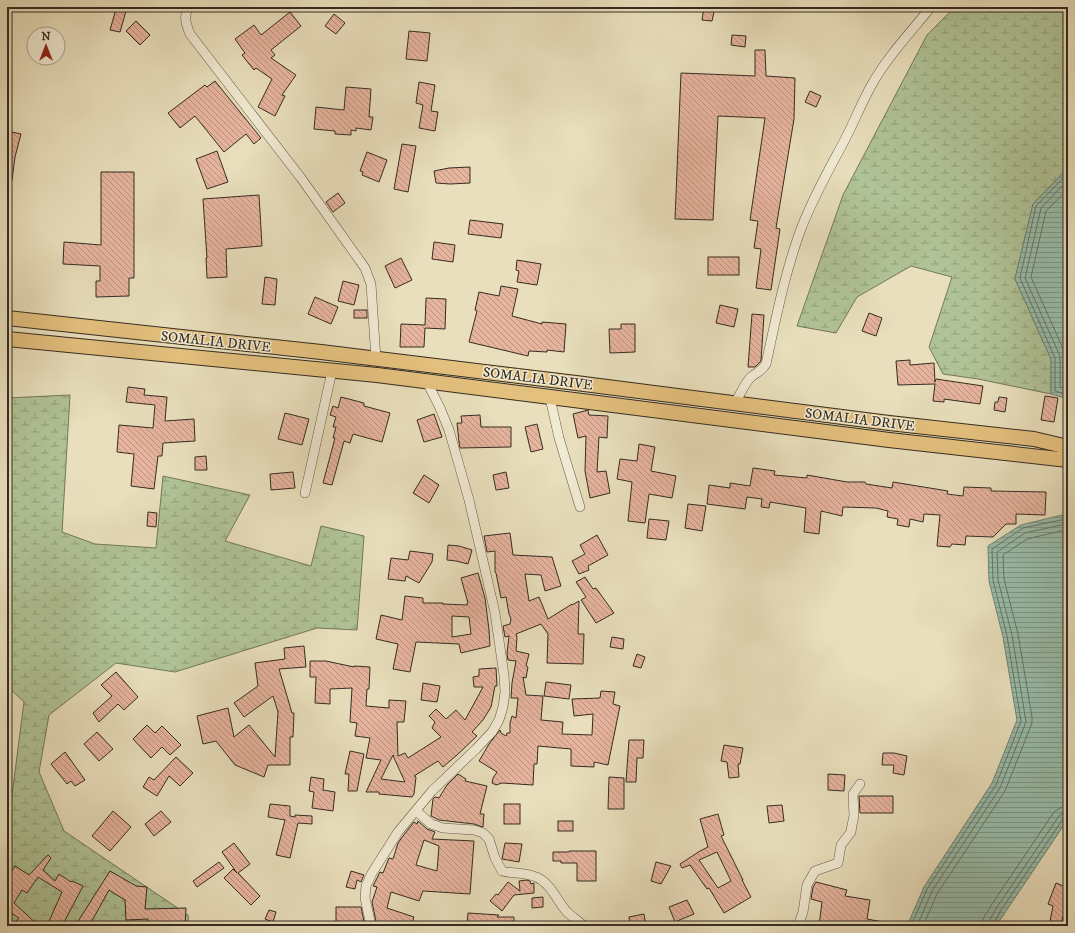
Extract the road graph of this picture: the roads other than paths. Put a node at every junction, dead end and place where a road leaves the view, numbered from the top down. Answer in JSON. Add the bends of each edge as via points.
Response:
{"nodes":[{"id":1,"x":190,"y":7,"type":"edge"},
{"id":2,"x":931,"y":7,"type":"edge"},
{"id":3,"x":7,"y":318,"type":"edge"},
{"id":4,"x":7,"y":339,"type":"edge"},
{"id":5,"x":376,"y":360,"type":"junction"},
{"id":6,"x":332,"y":371,"type":"junction"},
{"id":7,"x":427,"y":382,"type":"junction"},
{"id":8,"x":550,"y":398,"type":"junction"},
{"id":9,"x":735,"y":403,"type":"junction"},
{"id":10,"x":1068,"y":447,"type":"edge"},
{"id":11,"x":1068,"y":460,"type":"edge"},
{"id":12,"x":305,"y":493,"type":"dead end"},
{"id":13,"x":580,"y":507,"type":"dead end"},
{"id":14,"x":860,"y":784,"type":"dead end"},
{"id":15,"x":416,"y":811,"type":"junction"},
{"id":16,"x":371,"y":926,"type":"edge"},
{"id":17,"x":584,"y":926,"type":"edge"},
{"id":18,"x":798,"y":926,"type":"edge"}],
"edges":[{"from":1,"to":5,"type":"street","via":[[186,13],[186,24],[190,34],[365,268],[371,284]]},
{"from":2,"to":9,"type":"street","via":[[913,30],[904,37],[873,82],[828,171],[801,228],[784,280],[766,364],[747,383]]},
{"from":3,"to":5,"type":"main road","name":"SOMALIA DRIVE"},
{"from":4,"to":6,"type":"main road","name":"SOMALIA DRIVE"},
{"from":5,"to":9,"type":"main road","name":"SOMALIA DRIVE"},
{"from":6,"to":7,"type":"main road","name":"SOMALIA DRIVE"},
{"from":6,"to":12,"type":"street"},
{"from":7,"to":8,"type":"main road","name":"SOMALIA DRIVE"},
{"from":7,"to":15,"type":"street","via":[[449,430],[469,500],[495,613],[505,692],[503,708],[492,732]]},
{"from":8,"to":11,"type":"main road","name":"SOMALIA DRIVE"},
{"from":8,"to":13,"type":"street"},
{"from":9,"to":10,"type":"main road","name":"SOMALIA DRIVE","via":[[1034,439]]},
{"from":14,"to":18,"type":"street","via":[[853,794],[854,816],[851,832],[841,845],[838,863],[816,871],[807,885]]},
{"from":15,"to":16,"type":"street","via":[[398,832],[366,886],[365,898]]},
{"from":15,"to":17,"type":"street","via":[[431,824],[443,828],[483,833],[489,839],[502,871],[536,877],[546,885],[567,912]]}]}
